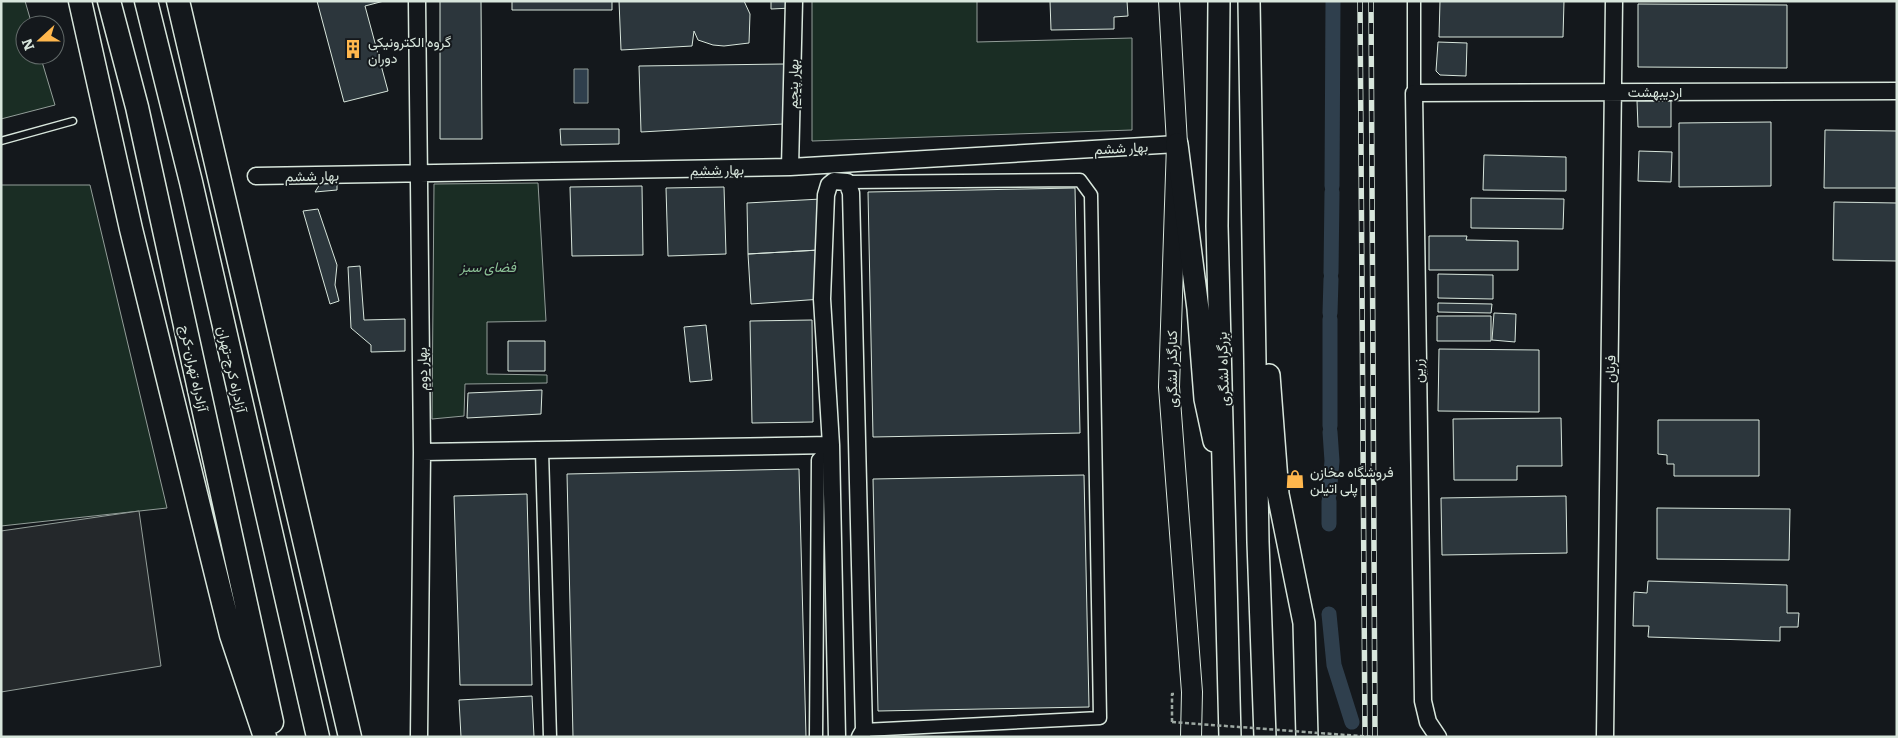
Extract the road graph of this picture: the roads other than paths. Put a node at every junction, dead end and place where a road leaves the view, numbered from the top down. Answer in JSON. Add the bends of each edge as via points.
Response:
{"nodes":[{"id":1,"x":80,"y":1,"type":"edge"},
{"id":2,"x":109,"y":1,"type":"edge"},
{"id":3,"x":146,"y":1,"type":"edge"},
{"id":4,"x":178,"y":1,"type":"edge"},
{"id":5,"x":417,"y":1,"type":"edge"},
{"id":6,"x":794,"y":1,"type":"edge"},
{"id":7,"x":1169,"y":1,"type":"edge"},
{"id":8,"x":1219,"y":1,"type":"edge"},
{"id":9,"x":1249,"y":1,"type":"edge"},
{"id":10,"x":1414,"y":1,"type":"edge"},
{"id":11,"x":1614,"y":1,"type":"edge"},
{"id":12,"x":1613,"y":91,"type":"junction"},
{"id":13,"x":1897,"y":91,"type":"edge"},
{"id":14,"x":1414,"y":94,"type":"junction"},
{"id":15,"x":73,"y":121,"type":"dead end"},
{"id":16,"x":1,"y":141,"type":"edge"},
{"id":17,"x":1177,"y":144,"type":"junction"},
{"id":18,"x":790,"y":167,"type":"junction"},
{"id":19,"x":419,"y":174,"type":"junction"},
{"id":20,"x":256,"y":176,"type":"dead end"},
{"id":21,"x":847,"y":182,"type":"junction"},
{"id":22,"x":1255,"y":296,"type":"junction"},
{"id":23,"x":831,"y":444,"type":"junction"},
{"id":24,"x":542,"y":451,"type":"junction"},
{"id":25,"x":422,"y":452,"type":"junction"},
{"id":26,"x":1225,"y":514,"type":"junction"},
{"id":27,"x":862,"y":733,"type":"edge"},
{"id":28,"x":265,"y":737,"type":"edge"},
{"id":29,"x":275,"y":737,"type":"edge"},
{"id":30,"x":318,"y":737,"type":"edge"},
{"id":31,"x":350,"y":737,"type":"edge"},
{"id":32,"x":419,"y":737,"type":"edge"},
{"id":33,"x":550,"y":737,"type":"edge"},
{"id":34,"x":816,"y":737,"type":"edge"},
{"id":35,"x":837,"y":737,"type":"edge"},
{"id":36,"x":1191,"y":737,"type":"edge"},
{"id":37,"x":1230,"y":737,"type":"edge"},
{"id":38,"x":1264,"y":737,"type":"edge"},
{"id":39,"x":1307,"y":737,"type":"edge"},
{"id":40,"x":1438,"y":737,"type":"edge"},
{"id":41,"x":1604,"y":737,"type":"edge"}],
"edges":[{"from":1,"to":28,"type":"highway","via":[[131,229],[205,532],[231,635]]},
{"from":2,"to":29,"type":"highway","name":"آزادراه تهران-کرج","via":[[137,107],[264,675]]},
{"from":3,"to":30,"type":"highway","name":"آزادراه کرج-تهران"},
{"from":4,"to":31,"type":"highway"},
{"from":5,"to":19,"type":"street","name":"بهار دوم"},
{"from":6,"to":18,"type":"street","name":"بهار پنجم"},
{"from":7,"to":17,"type":"main road","name":"کنارگذر لشگری"},
{"from":8,"to":26,"type":"highway","name":"بزرگراه لشگری","via":[[1217,226]]},
{"from":9,"to":22,"type":"highway"},
{"from":10,"to":14,"type":"street","name":"زرین"},
{"from":11,"to":12,"type":"street","name":"فرنان"},
{"from":12,"to":13,"type":"street","name":"اردیبهشت"},
{"from":12,"to":14,"type":"street","name":"اردیبهشت"},
{"from":12,"to":41,"type":"street","name":"فرنان"},
{"from":14,"to":40,"type":"street","name":"زرین","via":[[1422,701],[1428,722]]},
{"from":15,"to":16,"type":"lane"},
{"from":17,"to":18,"type":"street","name":"بهار ششم"},
{"from":17,"to":26,"type":"highway","via":[[1206,399]]},
{"from":17,"to":36,"type":"main road","name":"کنارگذر لشگری","via":[[1169,387],[1192,692]]},
{"from":18,"to":19,"type":"street","name":"بهار ششم"},
{"from":19,"to":20,"type":"street","name":"بهار ششم"},
{"from":19,"to":25,"type":"street","name":"بهار دوم"},
{"from":21,"to":23,"type":"street","via":[[834,181],[826,195],[822,299]]},
{"from":21,"to":27,"type":"street","via":[[851,193]]},
{"from":21,"to":27,"type":"street","via":[[1080,180],[1091,195],[1100,718]]},
{"from":22,"to":38,"type":"highway"},
{"from":22,"to":39,"type":"highway","via":[[1267,354],[1278,494],[1304,622]]},
{"from":23,"to":24,"type":"street"},
{"from":23,"to":34,"type":"street","via":[[818,460]]},
{"from":23,"to":35,"type":"street"},
{"from":24,"to":25,"type":"street"},
{"from":24,"to":33,"type":"street"},
{"from":25,"to":32,"type":"street","name":"بهار دوم"},
{"from":26,"to":37,"type":"highway","name":"بزرگراه لشگری"}]}
